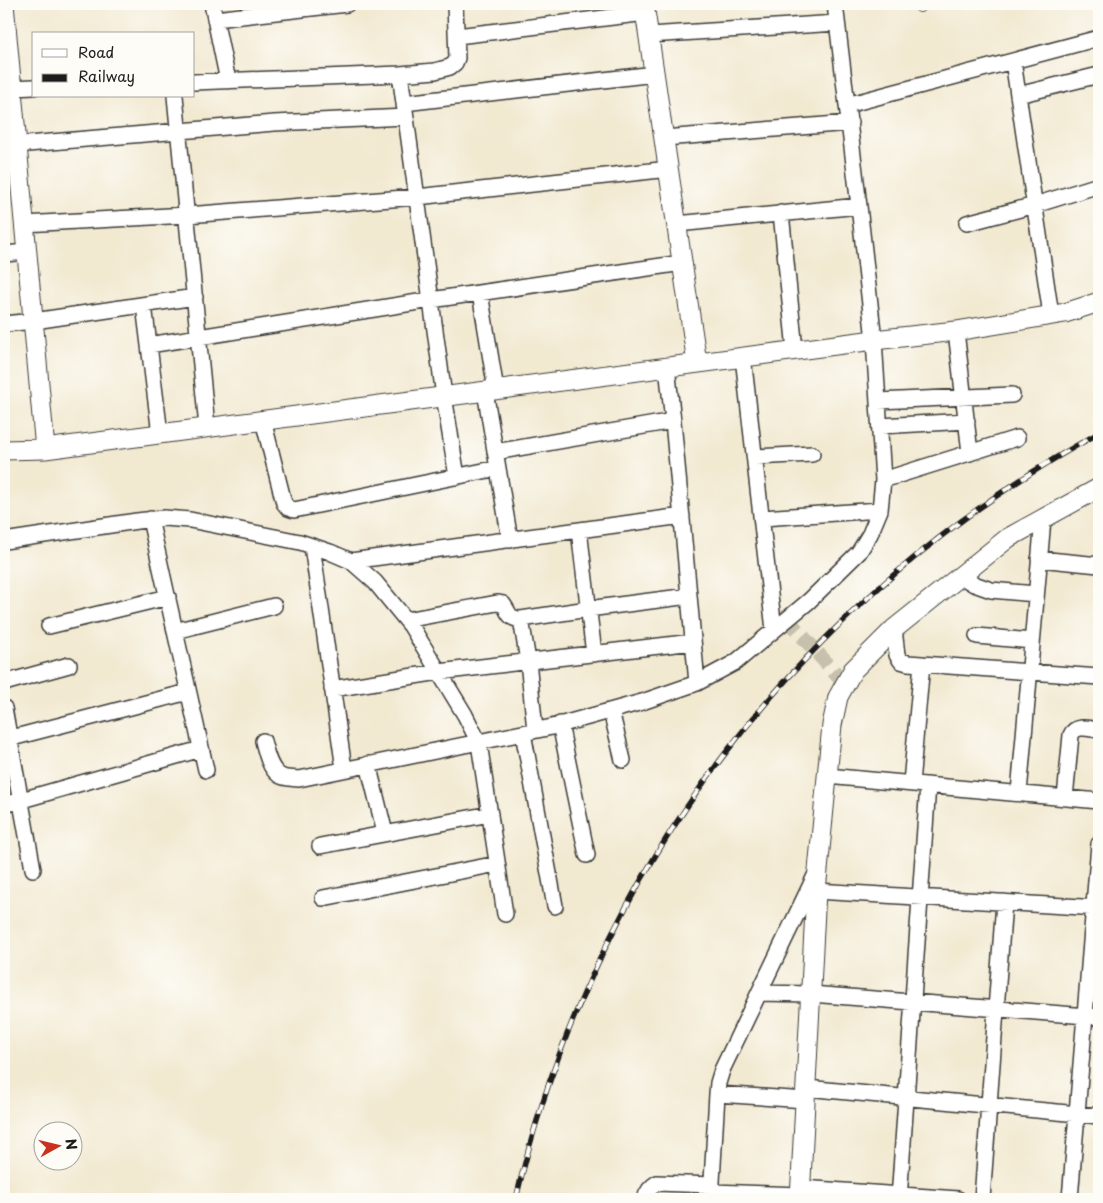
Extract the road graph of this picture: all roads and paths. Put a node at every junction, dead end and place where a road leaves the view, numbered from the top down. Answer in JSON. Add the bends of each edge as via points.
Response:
{"nodes":[{"id":1,"x":4,"y":4,"type":"edge"},
{"id":2,"x":347,"y":4,"type":"edge"},
{"id":3,"x":455,"y":4,"type":"edge"},
{"id":4,"x":835,"y":4,"type":"edge"},
{"id":5,"x":645,"y":8,"type":"edge"},
{"id":6,"x":213,"y":11,"type":"edge"},
{"id":7,"x":837,"y":23,"type":"junction"},
{"id":8,"x":649,"y":35,"type":"junction"},
{"id":9,"x":457,"y":36,"type":"junction"},
{"id":10,"x":1099,"y":38,"type":"edge"},
{"id":11,"x":6,"y":59,"type":"edge"},
{"id":12,"x":1013,"y":61,"type":"junction"},
{"id":13,"x":400,"y":74,"type":"junction"},
{"id":14,"x":655,"y":74,"type":"junction"},
{"id":15,"x":1099,"y":75,"type":"edge"},
{"id":16,"x":228,"y":81,"type":"junction"},
{"id":17,"x":195,"y":82,"type":"edge"},
{"id":18,"x":32,"y":87,"type":"edge"},
{"id":19,"x":12,"y":88,"type":"junction"},
{"id":20,"x":1018,"y":95,"type":"junction"},
{"id":21,"x":175,"y":98,"type":"edge"},
{"id":22,"x":847,"y":105,"type":"junction"},
{"id":23,"x":404,"y":110,"type":"junction"},
{"id":24,"x":850,"y":123,"type":"junction"},
{"id":25,"x":179,"y":131,"type":"junction"},
{"id":26,"x":664,"y":138,"type":"junction"},
{"id":27,"x":10,"y":145,"type":"edge"},
{"id":28,"x":669,"y":169,"type":"junction"},
{"id":29,"x":1099,"y":185,"type":"edge"},
{"id":30,"x":417,"y":197,"type":"junction"},
{"id":31,"x":859,"y":206,"type":"junction"},
{"id":32,"x":1035,"y":206,"type":"junction"},
{"id":33,"x":781,"y":214,"type":"junction"},
{"id":34,"x":187,"y":215,"type":"junction"},
{"id":35,"x":967,"y":223,"type":"dead end"},
{"id":36,"x":24,"y":224,"type":"junction"},
{"id":37,"x":677,"y":224,"type":"junction"},
{"id":38,"x":27,"y":252,"type":"junction"},
{"id":39,"x":4,"y":254,"type":"edge"},
{"id":40,"x":682,"y":263,"type":"junction"},
{"id":41,"x":480,"y":293,"type":"junction"},
{"id":42,"x":195,"y":297,"type":"junction"},
{"id":43,"x":431,"y":300,"type":"junction"},
{"id":44,"x":1099,"y":302,"type":"edge"},
{"id":45,"x":144,"y":305,"type":"junction"},
{"id":46,"x":1051,"y":316,"type":"junction"},
{"id":47,"x":34,"y":322,"type":"junction"},
{"id":48,"x":4,"y":324,"type":"edge"},
{"id":49,"x":956,"y":331,"type":"junction"},
{"id":50,"x":198,"y":336,"type":"junction"},
{"id":51,"x":874,"y":340,"type":"junction"},
{"id":52,"x":149,"y":345,"type":"junction"},
{"id":53,"x":795,"y":350,"type":"junction"},
{"id":54,"x":743,"y":357,"type":"junction"},
{"id":55,"x":697,"y":363,"type":"junction"},
{"id":56,"x":667,"y":367,"type":"junction"},
{"id":57,"x":491,"y":390,"type":"junction"},
{"id":58,"x":444,"y":396,"type":"junction"},
{"id":59,"x":1012,"y":396,"type":"dead end"},
{"id":60,"x":964,"y":397,"type":"junction"},
{"id":61,"x":878,"y":400,"type":"junction"},
{"id":62,"x":263,"y":420,"type":"junction"},
{"id":63,"x":673,"y":421,"type":"junction"},
{"id":64,"x":967,"y":421,"type":"junction"},
{"id":65,"x":880,"y":426,"type":"junction"},
{"id":66,"x":207,"y":427,"type":"junction"},
{"id":67,"x":160,"y":434,"type":"junction"},
{"id":68,"x":1017,"y":438,"type":"dead end"},
{"id":69,"x":45,"y":449,"type":"junction"},
{"id":70,"x":4,"y":450,"type":"edge"},
{"id":71,"x":495,"y":452,"type":"junction"},
{"id":72,"x":970,"y":453,"type":"junction"},
{"id":73,"x":812,"y":454,"type":"dead end"},
{"id":74,"x":755,"y":457,"type":"junction"},
{"id":75,"x":498,"y":468,"type":"junction"},
{"id":76,"x":457,"y":477,"type":"junction"},
{"id":77,"x":883,"y":480,"type":"junction"},
{"id":78,"x":1099,"y":488,"type":"edge"},
{"id":79,"x":880,"y":510,"type":"junction"},
{"id":80,"x":682,"y":516,"type":"junction"},
{"id":81,"x":762,"y":518,"type":"junction"},
{"id":82,"x":150,"y":519,"type":"junction"},
{"id":83,"x":1043,"y":519,"type":"junction"},
{"id":84,"x":579,"y":530,"type":"junction"},
{"id":85,"x":510,"y":540,"type":"junction"},
{"id":86,"x":4,"y":541,"type":"edge"},
{"id":87,"x":312,"y":546,"type":"junction"},
{"id":88,"x":1039,"y":559,"type":"junction"},
{"id":89,"x":351,"y":561,"type":"junction"},
{"id":90,"x":1099,"y":565,"type":"edge"},
{"id":91,"x":961,"y":576,"type":"junction"},
{"id":92,"x":1036,"y":594,"type":"junction"},
{"id":93,"x":689,"y":596,"type":"junction"},
{"id":94,"x":168,"y":597,"type":"junction"},
{"id":95,"x":274,"y":606,"type":"dead end"},
{"id":96,"x":588,"y":609,"type":"junction"},
{"id":97,"x":521,"y":619,"type":"junction"},
{"id":98,"x":406,"y":620,"type":"junction"},
{"id":99,"x":49,"y":626,"type":"dead end"},
{"id":100,"x":894,"y":629,"type":"junction"},
{"id":101,"x":774,"y":630,"type":"junction"},
{"id":102,"x":175,"y":631,"type":"junction"},
{"id":103,"x":977,"y":636,"type":"dead end"},
{"id":104,"x":1032,"y":641,"type":"junction"},
{"id":105,"x":693,"y":642,"type":"junction"},
{"id":106,"x":594,"y":654,"type":"junction"},
{"id":107,"x":528,"y":661,"type":"junction"},
{"id":108,"x":922,"y":664,"type":"junction"},
{"id":109,"x":69,"y":665,"type":"dead end"},
{"id":110,"x":439,"y":672,"type":"junction"},
{"id":111,"x":1030,"y":672,"type":"junction"},
{"id":112,"x":1099,"y":677,"type":"edge"},
{"id":113,"x":4,"y":683,"type":"edge"},
{"id":114,"x":697,"y":683,"type":"junction"},
{"id":115,"x":332,"y":689,"type":"junction"},
{"id":116,"x":188,"y":692,"type":"junction"},
{"id":117,"x":4,"y":708,"type":"edge"},
{"id":118,"x":611,"y":711,"type":"junction"},
{"id":119,"x":560,"y":724,"type":"junction"},
{"id":120,"x":1099,"y":730,"type":"edge"},
{"id":121,"x":529,"y":732,"type":"junction"},
{"id":122,"x":7,"y":739,"type":"edge"},
{"id":123,"x":262,"y":741,"type":"dead end"},
{"id":124,"x":479,"y":742,"type":"junction"},
{"id":125,"x":201,"y":749,"type":"junction"},
{"id":126,"x":623,"y":760,"type":"dead end"},
{"id":127,"x":368,"y":764,"type":"junction"},
{"id":128,"x":344,"y":769,"type":"junction"},
{"id":129,"x":206,"y":770,"type":"dead end"},
{"id":130,"x":828,"y":776,"type":"junction"},
{"id":131,"x":911,"y":783,"type":"junction"},
{"id":132,"x":928,"y":785,"type":"junction"},
{"id":133,"x":1019,"y":793,"type":"junction"},
{"id":134,"x":1065,"y":798,"type":"junction"},
{"id":135,"x":21,"y":800,"type":"junction"},
{"id":136,"x":1099,"y":801,"type":"edge"},
{"id":137,"x":4,"y":805,"type":"edge"},
{"id":138,"x":490,"y":814,"type":"junction"},
{"id":139,"x":385,"y":833,"type":"junction"},
{"id":140,"x":1099,"y":844,"type":"edge"},
{"id":141,"x":320,"y":846,"type":"dead end"},
{"id":142,"x":587,"y":855,"type":"dead end"},
{"id":143,"x":497,"y":864,"type":"junction"},
{"id":144,"x":818,"y":868,"type":"junction"},
{"id":145,"x":33,"y":869,"type":"dead end"},
{"id":146,"x":816,"y":891,"type":"junction"},
{"id":147,"x":920,"y":897,"type":"junction"},
{"id":148,"x":323,"y":898,"type":"dead end"},
{"id":149,"x":1004,"y":902,"type":"junction"},
{"id":150,"x":555,"y":906,"type":"dead end"},
{"id":151,"x":1097,"y":907,"type":"edge"},
{"id":152,"x":505,"y":914,"type":"dead end"},
{"id":153,"x":758,"y":993,"type":"junction"},
{"id":154,"x":811,"y":994,"type":"junction"},
{"id":155,"x":913,"y":1003,"type":"junction"},
{"id":156,"x":995,"y":1010,"type":"junction"},
{"id":157,"x":1092,"y":1017,"type":"edge"},
{"id":158,"x":717,"y":1094,"type":"junction"},
{"id":159,"x":806,"y":1094,"type":"junction"},
{"id":160,"x":907,"y":1097,"type":"junction"},
{"id":161,"x":989,"y":1105,"type":"junction"},
{"id":162,"x":1077,"y":1113,"type":"junction"},
{"id":163,"x":1099,"y":1116,"type":"edge"},
{"id":164,"x":712,"y":1192,"type":"edge"},
{"id":165,"x":801,"y":1194,"type":"edge"},
{"id":166,"x":900,"y":1197,"type":"edge"},
{"id":167,"x":645,"y":1199,"type":"edge"},
{"id":168,"x":958,"y":1199,"type":"edge"},
{"id":169,"x":982,"y":1199,"type":"edge"},
{"id":170,"x":1070,"y":1199,"type":"edge"}],
"edges":[{"from":1,"to":11,"type":"street"},
{"from":2,"to":6,"type":"street"},
{"from":3,"to":9,"type":"street"},
{"from":4,"to":7,"type":"street"},
{"from":5,"to":8,"type":"street"},
{"from":5,"to":9,"type":"street"},
{"from":6,"to":16,"type":"street"},
{"from":7,"to":8,"type":"street"},
{"from":7,"to":22,"type":"street"},
{"from":8,"to":14,"type":"street"},
{"from":9,"to":13,"type":"street","via":[[457,58],[450,67]]},
{"from":10,"to":12,"type":"street"},
{"from":11,"to":19,"type":"street"},
{"from":12,"to":20,"type":"street"},
{"from":12,"to":22,"type":"street"},
{"from":13,"to":16,"type":"street"},
{"from":13,"to":23,"type":"street"},
{"from":14,"to":23,"type":"street"},
{"from":14,"to":26,"type":"street"},
{"from":15,"to":20,"type":"street"},
{"from":16,"to":17,"type":"street"},
{"from":18,"to":19,"type":"street"},
{"from":19,"to":27,"type":"street"},
{"from":20,"to":32,"type":"street"},
{"from":21,"to":25,"type":"street"},
{"from":22,"to":24,"type":"street"},
{"from":23,"to":25,"type":"street"},
{"from":23,"to":30,"type":"street"},
{"from":24,"to":26,"type":"street"},
{"from":24,"to":31,"type":"street"},
{"from":25,"to":27,"type":"street"},
{"from":25,"to":34,"type":"street"},
{"from":26,"to":28,"type":"street"},
{"from":27,"to":36,"type":"street"},
{"from":28,"to":30,"type":"street"},
{"from":28,"to":37,"type":"street"},
{"from":29,"to":32,"type":"street"},
{"from":30,"to":34,"type":"street"},
{"from":30,"to":43,"type":"street"},
{"from":31,"to":33,"type":"street"},
{"from":31,"to":51,"type":"street"},
{"from":32,"to":35,"type":"street"},
{"from":32,"to":46,"type":"street"},
{"from":33,"to":37,"type":"street"},
{"from":33,"to":53,"type":"street"},
{"from":34,"to":36,"type":"street"},
{"from":34,"to":42,"type":"street"},
{"from":36,"to":38,"type":"street"},
{"from":37,"to":40,"type":"street"},
{"from":38,"to":39,"type":"street"},
{"from":38,"to":47,"type":"street"},
{"from":40,"to":41,"type":"street"},
{"from":40,"to":55,"type":"street"},
{"from":41,"to":43,"type":"street"},
{"from":41,"to":57,"type":"street"},
{"from":42,"to":45,"type":"street"},
{"from":42,"to":50,"type":"street"},
{"from":43,"to":50,"type":"street"},
{"from":43,"to":58,"type":"street"},
{"from":44,"to":46,"type":"street"},
{"from":45,"to":47,"type":"street"},
{"from":45,"to":52,"type":"street"},
{"from":46,"to":49,"type":"street"},
{"from":47,"to":48,"type":"street"},
{"from":47,"to":69,"type":"street"},
{"from":49,"to":51,"type":"street"},
{"from":49,"to":60,"type":"street"},
{"from":50,"to":52,"type":"street"},
{"from":50,"to":66,"type":"street"},
{"from":51,"to":53,"type":"street"},
{"from":51,"to":61,"type":"street"},
{"from":52,"to":67,"type":"street"},
{"from":53,"to":54,"type":"street"},
{"from":54,"to":55,"type":"street"},
{"from":54,"to":74,"type":"street"},
{"from":55,"to":56,"type":"street"},
{"from":56,"to":57,"type":"street"},
{"from":56,"to":63,"type":"street"},
{"from":57,"to":58,"type":"street"},
{"from":57,"to":71,"type":"street"},
{"from":58,"to":62,"type":"street"},
{"from":58,"to":76,"type":"street"},
{"from":59,"to":60,"type":"street"},
{"from":60,"to":61,"type":"street"},
{"from":60,"to":64,"type":"street"},
{"from":61,"to":65,"type":"street"},
{"from":62,"to":66,"type":"street"},
{"from":62,"to":76,"type":"street","via":[[284,503],[294,510]]},
{"from":63,"to":71,"type":"street"},
{"from":63,"to":80,"type":"street"},
{"from":64,"to":65,"type":"street"},
{"from":64,"to":72,"type":"street"},
{"from":65,"to":77,"type":"street"},
{"from":66,"to":67,"type":"street"},
{"from":67,"to":69,"type":"street"},
{"from":68,"to":72,"type":"street"},
{"from":69,"to":70,"type":"street"},
{"from":71,"to":75,"type":"street"},
{"from":72,"to":77,"type":"street"},
{"from":73,"to":74,"type":"street"},
{"from":74,"to":81,"type":"street"},
{"from":75,"to":76,"type":"street"},
{"from":75,"to":85,"type":"street"},
{"from":77,"to":79,"type":"street"},
{"from":78,"to":83,"type":"street"},
{"from":79,"to":81,"type":"street"},
{"from":79,"to":101,"type":"street","via":[[859,552]]},
{"from":80,"to":84,"type":"street"},
{"from":80,"to":93,"type":"street"},
{"from":81,"to":101,"type":"street"},
{"from":82,"to":86,"type":"street"},
{"from":82,"to":87,"type":"street","via":[[190,520]]},
{"from":82,"to":94,"type":"street"},
{"from":83,"to":88,"type":"street"},
{"from":83,"to":91,"type":"street","via":[[1008,538]]},
{"from":84,"to":85,"type":"street"},
{"from":84,"to":96,"type":"street"},
{"from":85,"to":89,"type":"street"},
{"from":87,"to":89,"type":"street"},
{"from":87,"to":115,"type":"street"},
{"from":88,"to":90,"type":"street"},
{"from":88,"to":92,"type":"street"},
{"from":89,"to":98,"type":"street","via":[[375,582]]},
{"from":91,"to":92,"type":"street","via":[[991,590]]},
{"from":91,"to":100,"type":"street"},
{"from":92,"to":104,"type":"street"},
{"from":93,"to":96,"type":"street"},
{"from":93,"to":105,"type":"street"},
{"from":94,"to":99,"type":"street"},
{"from":94,"to":102,"type":"street"},
{"from":95,"to":102,"type":"street"},
{"from":96,"to":97,"type":"street"},
{"from":96,"to":106,"type":"street"},
{"from":97,"to":98,"type":"street","via":[[514,619],[502,604],[497,603]]},
{"from":97,"to":107,"type":"street"},
{"from":98,"to":110,"type":"street"},
{"from":100,"to":108,"type":"street","via":[[897,655],[901,661]]},
{"from":100,"to":130,"type":"street","via":[[853,670],[838,697]]},
{"from":101,"to":114,"type":"street","via":[[736,662]]},
{"from":102,"to":116,"type":"street"},
{"from":103,"to":104,"type":"street"},
{"from":104,"to":111,"type":"street"},
{"from":105,"to":106,"type":"street"},
{"from":105,"to":114,"type":"street"},
{"from":106,"to":107,"type":"street"},
{"from":107,"to":110,"type":"street"},
{"from":107,"to":121,"type":"street"},
{"from":108,"to":111,"type":"street"},
{"from":108,"to":131,"type":"street"},
{"from":109,"to":113,"type":"street"},
{"from":110,"to":115,"type":"street"},
{"from":110,"to":124,"type":"street"},
{"from":111,"to":112,"type":"street"},
{"from":111,"to":133,"type":"street"},
{"from":114,"to":118,"type":"street"},
{"from":115,"to":128,"type":"street"},
{"from":116,"to":122,"type":"street"},
{"from":116,"to":125,"type":"street"},
{"from":117,"to":122,"type":"street"},
{"from":118,"to":119,"type":"street"},
{"from":118,"to":126,"type":"street"},
{"from":119,"to":121,"type":"street"},
{"from":119,"to":142,"type":"street"},
{"from":120,"to":134,"type":"street","via":[[1073,730]]},
{"from":121,"to":124,"type":"street"},
{"from":121,"to":150,"type":"street"},
{"from":122,"to":135,"type":"street"},
{"from":123,"to":128,"type":"street","via":[[278,775],[299,779]]},
{"from":124,"to":127,"type":"street"},
{"from":124,"to":138,"type":"street"},
{"from":125,"to":129,"type":"street"},
{"from":125,"to":135,"type":"street"},
{"from":127,"to":128,"type":"street"},
{"from":127,"to":139,"type":"street"},
{"from":130,"to":131,"type":"street"},
{"from":130,"to":144,"type":"street"},
{"from":131,"to":132,"type":"street"},
{"from":132,"to":133,"type":"street"},
{"from":132,"to":147,"type":"street"},
{"from":133,"to":134,"type":"street"},
{"from":134,"to":136,"type":"street"},
{"from":135,"to":137,"type":"street"},
{"from":135,"to":145,"type":"street"},
{"from":138,"to":139,"type":"street"},
{"from":138,"to":143,"type":"street"},
{"from":139,"to":141,"type":"street"},
{"from":140,"to":151,"type":"street"},
{"from":143,"to":148,"type":"street"},
{"from":143,"to":152,"type":"street"},
{"from":144,"to":146,"type":"street"},
{"from":144,"to":153,"type":"street"},
{"from":146,"to":147,"type":"street"},
{"from":146,"to":154,"type":"street"},
{"from":147,"to":149,"type":"street"},
{"from":147,"to":155,"type":"street"},
{"from":149,"to":151,"type":"street"},
{"from":149,"to":156,"type":"street"},
{"from":151,"to":157,"type":"street"},
{"from":153,"to":154,"type":"street"},
{"from":153,"to":158,"type":"street","via":[[722,1070]]},
{"from":154,"to":155,"type":"street"},
{"from":154,"to":159,"type":"street"},
{"from":155,"to":156,"type":"street"},
{"from":155,"to":160,"type":"street"},
{"from":156,"to":157,"type":"street"},
{"from":156,"to":161,"type":"street"},
{"from":157,"to":162,"type":"street"},
{"from":158,"to":159,"type":"street"},
{"from":158,"to":164,"type":"street"},
{"from":159,"to":160,"type":"street"},
{"from":159,"to":165,"type":"street"},
{"from":160,"to":161,"type":"street"},
{"from":160,"to":166,"type":"street"},
{"from":161,"to":162,"type":"street"},
{"from":161,"to":169,"type":"street"},
{"from":162,"to":163,"type":"street"},
{"from":162,"to":170,"type":"street"},
{"from":164,"to":165,"type":"street"},
{"from":164,"to":167,"type":"street","via":[[657,1183],[650,1187]]},
{"from":165,"to":166,"type":"street"},
{"from":166,"to":168,"type":"street"}]}
